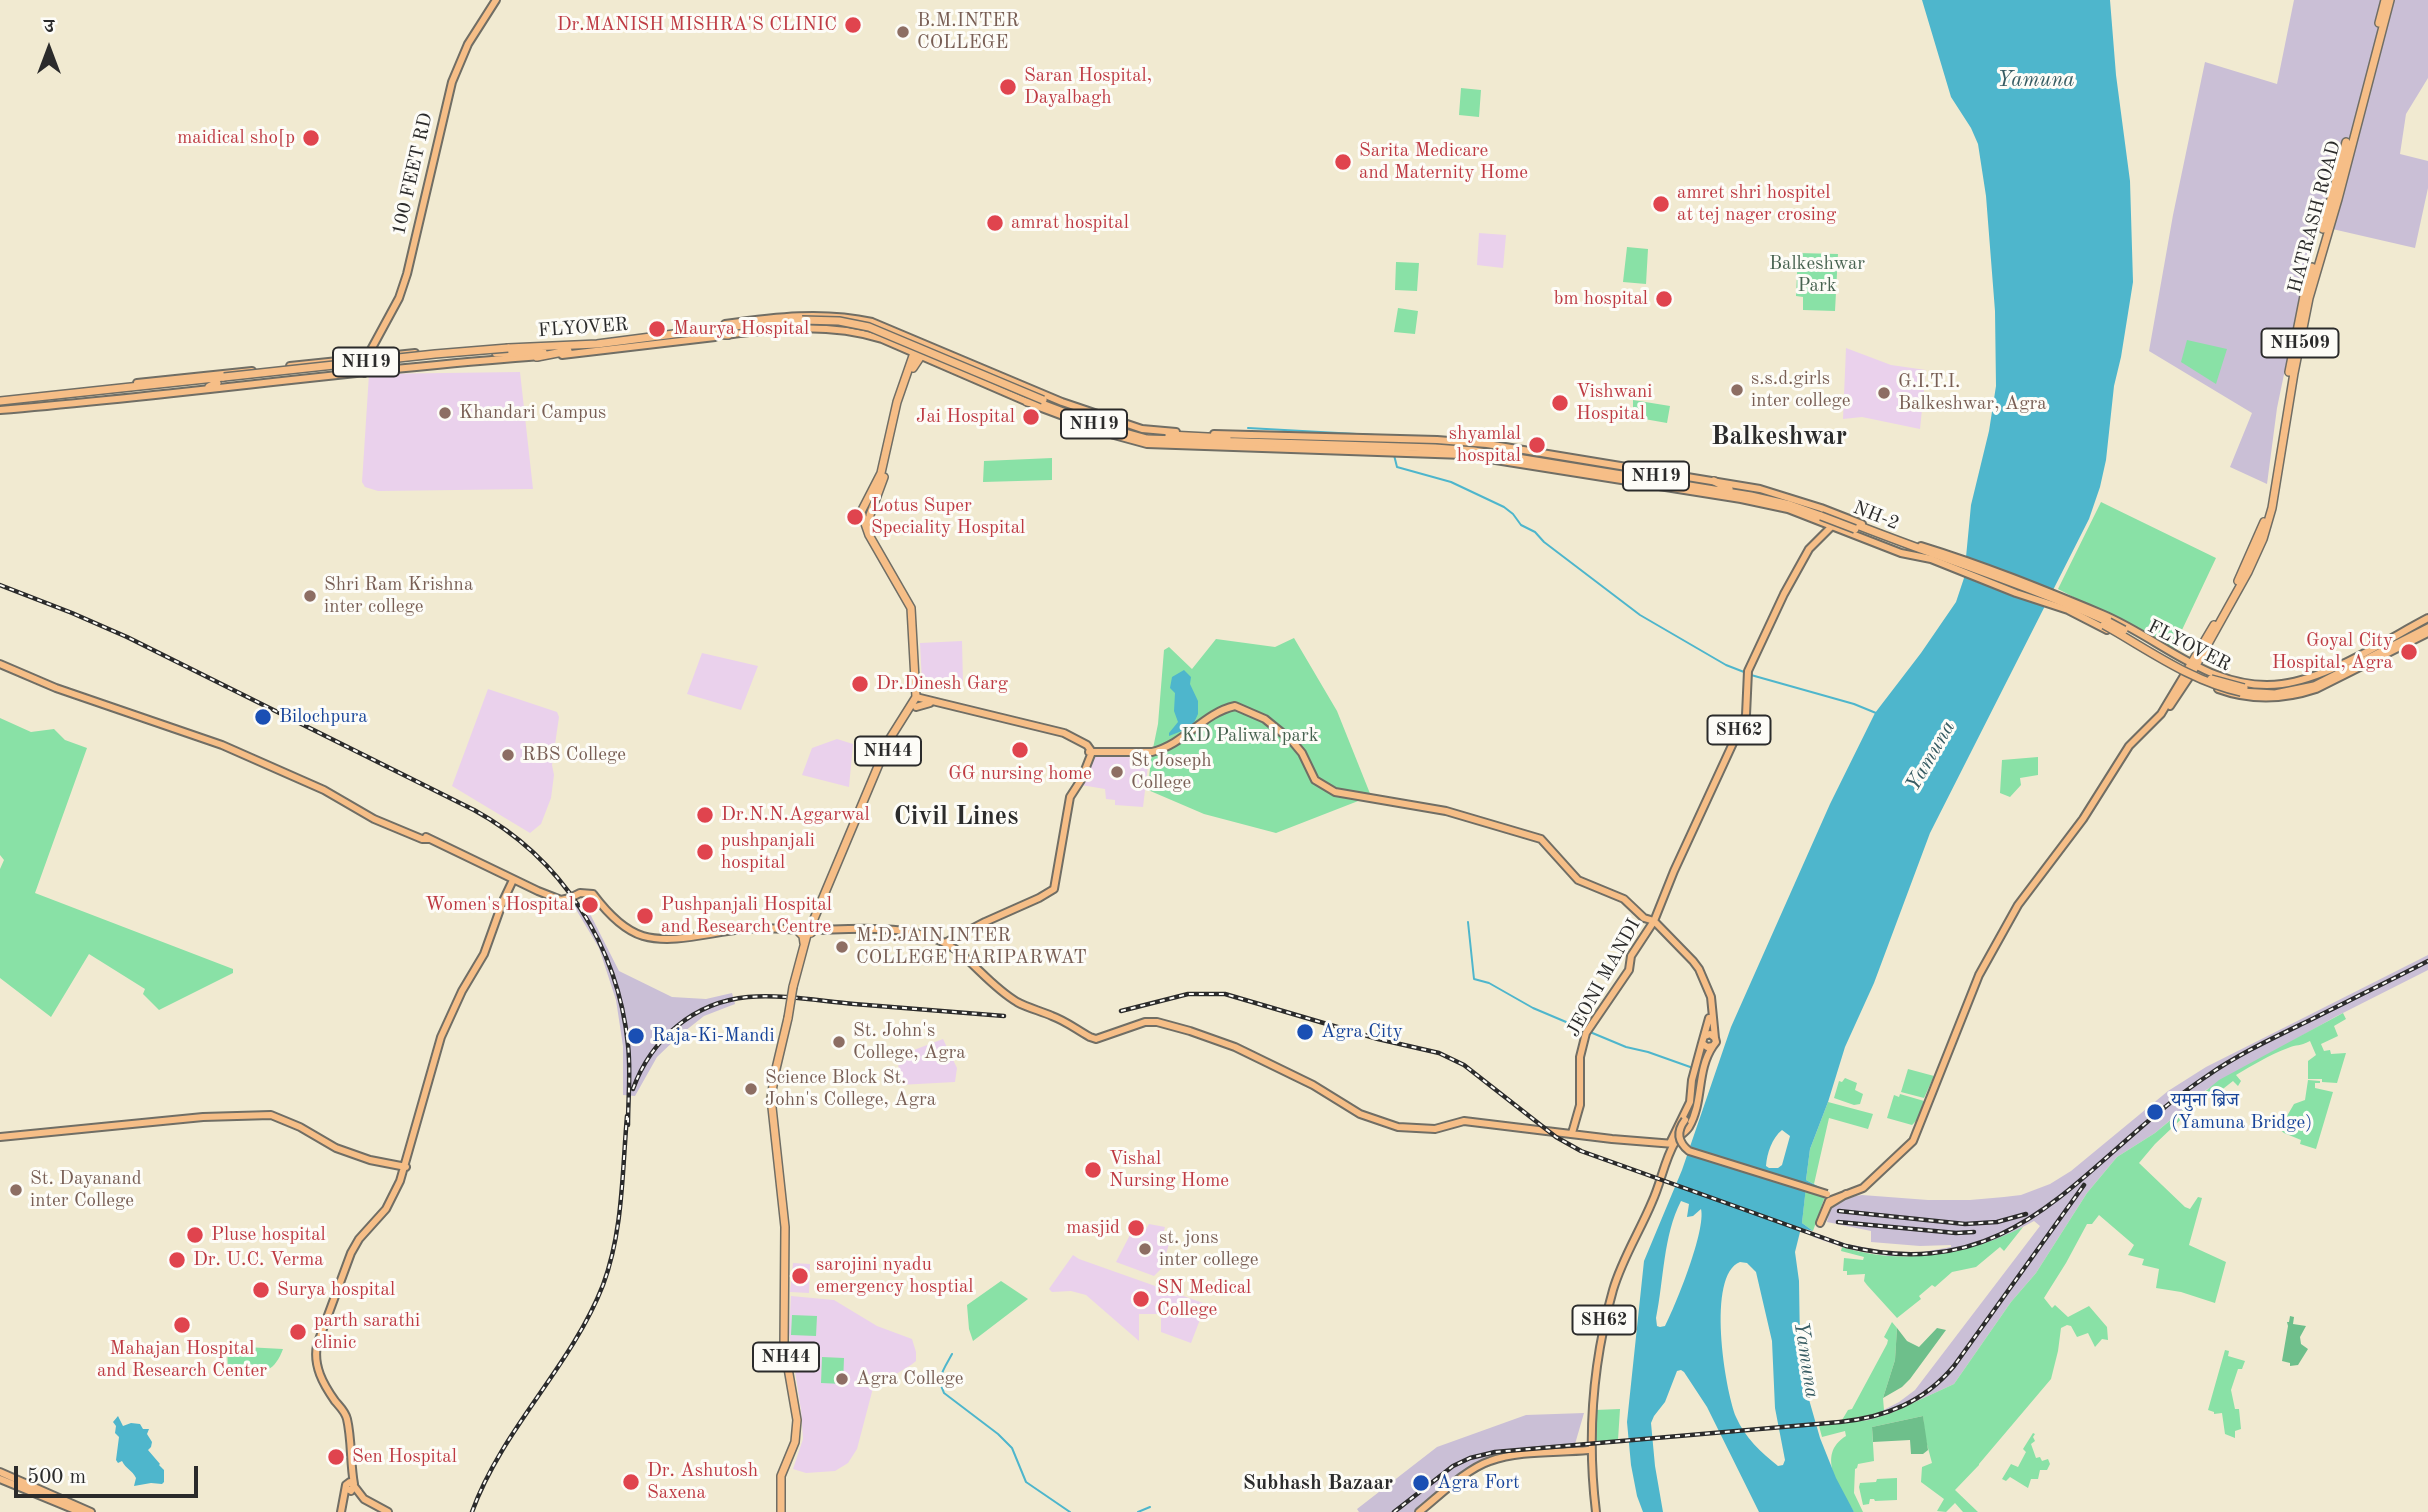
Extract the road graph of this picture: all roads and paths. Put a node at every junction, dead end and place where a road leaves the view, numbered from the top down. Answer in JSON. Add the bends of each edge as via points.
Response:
{"nodes":[{"id":1,"x":498,"y":0,"type":"edge"},
{"id":2,"x":2387,"y":0,"type":"edge"},
{"id":3,"x":803,"y":324,"type":"junction"},
{"id":4,"x":2300,"y":327,"type":"junction"},
{"id":5,"x":715,"y":333,"type":"junction"},
{"id":6,"x":728,"y":335,"type":"junction"},
{"id":7,"x":910,"y":338,"type":"junction"},
{"id":8,"x":536,"y":346,"type":"junction"},
{"id":9,"x":934,"y":348,"type":"junction"},
{"id":10,"x":904,"y":349,"type":"junction"},
{"id":11,"x":558,"y":352,"type":"junction"},
{"id":12,"x":921,"y":356,"type":"junction"},
{"id":13,"x":370,"y":357,"type":"junction"},
{"id":14,"x":537,"y":357,"type":"junction"},
{"id":15,"x":366,"y":373,"type":"junction"},
{"id":16,"x":163,"y":380,"type":"junction"},
{"id":17,"x":214,"y":384,"type":"junction"},
{"id":18,"x":1028,"y":400,"type":"junction"},
{"id":19,"x":1043,"y":402,"type":"junction"},
{"id":20,"x":1,"y":403,"type":"edge"},
{"id":21,"x":1488,"y":450,"type":"junction"},
{"id":22,"x":1611,"y":472,"type":"junction"},
{"id":23,"x":1661,"y":472,"type":"junction"},
{"id":24,"x":1637,"y":473,"type":"junction"},
{"id":25,"x":1631,"y":481,"type":"junction"},
{"id":26,"x":1714,"y":481,"type":"junction"},
{"id":27,"x":1729,"y":489,"type":"junction"},
{"id":28,"x":1824,"y":515,"type":"junction"},
{"id":29,"x":1844,"y":516,"type":"junction"},
{"id":30,"x":1835,"y":526,"type":"junction"},
{"id":31,"x":1854,"y":527,"type":"junction"},
{"id":32,"x":1917,"y":551,"type":"junction"},
{"id":33,"x":2104,"y":614,"type":"junction"},
{"id":34,"x":2098,"y":620,"type":"junction"},
{"id":35,"x":2428,"y":625,"type":"edge"},
{"id":36,"x":2195,"y":663,"type":"junction"},
{"id":37,"x":0,"y":666,"type":"edge"},
{"id":38,"x":2187,"y":675,"type":"junction"},
{"id":39,"x":917,"y":699,"type":"junction"},
{"id":40,"x":930,"y":702,"type":"junction"},
{"id":41,"x":1091,"y":752,"type":"junction"},
{"id":42,"x":514,"y":881,"type":"junction"},
{"id":43,"x":1654,"y":921,"type":"junction"},
{"id":44,"x":764,"y":927,"type":"junction"},
{"id":45,"x":812,"y":929,"type":"junction"},
{"id":46,"x":797,"y":930,"type":"junction"},
{"id":47,"x":944,"y":941,"type":"junction"},
{"id":48,"x":1676,"y":943,"type":"junction"},
{"id":49,"x":804,"y":944,"type":"junction"},
{"id":50,"x":795,"y":987,"type":"junction"},
{"id":51,"x":1715,"y":1038,"type":"junction"},
{"id":52,"x":1704,"y":1039,"type":"junction"},
{"id":53,"x":1713,"y":1046,"type":"junction"},
{"id":54,"x":1704,"y":1053,"type":"junction"},
{"id":55,"x":1698,"y":1070,"type":"junction"},
{"id":56,"x":1572,"y":1133,"type":"junction"},
{"id":57,"x":0,"y":1137,"type":"edge"},
{"id":58,"x":1672,"y":1144,"type":"junction"},
{"id":59,"x":406,"y":1167,"type":"junction"},
{"id":60,"x":1831,"y":1198,"type":"junction"},
{"id":61,"x":1825,"y":1210,"type":"dead end"},
{"id":62,"x":1588,"y":1450,"type":"junction"},
{"id":63,"x":0,"y":1472,"type":"edge"},
{"id":64,"x":0,"y":1479,"type":"edge"},
{"id":65,"x":350,"y":1489,"type":"junction"},
{"id":66,"x":80,"y":1512,"type":"edge"},
{"id":67,"x":91,"y":1512,"type":"edge"},
{"id":68,"x":341,"y":1512,"type":"edge"},
{"id":69,"x":380,"y":1512,"type":"edge"},
{"id":70,"x":388,"y":1512,"type":"edge"},
{"id":71,"x":783,"y":1512,"type":"edge"},
{"id":72,"x":1419,"y":1512,"type":"edge"},
{"id":73,"x":1594,"y":1512,"type":"edge"}],
"edges":[{"from":1,"to":13,"type":"main road","via":[[452,90],[405,294]]},
{"from":2,"to":4,"type":"highway","name":"HATRASH ROAD","number":"NH509","via":[[2336,208]]},
{"from":2,"to":4,"type":"highway","name":"HATRASH ROAD","number":"NH509","via":[[2304,296]]},
{"from":3,"to":5,"type":"highway","name":"FLYOVER","number":"NH19"},
{"from":3,"to":6,"type":"main road"},
{"from":3,"to":8,"type":"highway","name":"FLYOVER","number":"NH19","via":[[743,325],[597,344]]},
{"from":3,"to":10,"type":"main road","via":[[857,331]]},
{"from":3,"to":18,"type":"highway","name":"FLYOVER","number":"NH19","bridge":true,"via":[[842,325],[876,333]]},
{"from":3,"to":19,"type":"highway","name":"FLYOVER","number":"NH19","bridge":true,"via":[[839,321],[869,327]]},
{"from":4,"to":36,"type":"highway","name":"HATRASH ROAD","number":"NH509","via":[[2276,494],[2265,533],[2248,572]]},
{"from":5,"to":6,"type":"highway"},
{"from":5,"to":11,"type":"highway","number":"NH19"},
{"from":6,"to":14,"type":"main road"},
{"from":7,"to":8,"type":"main road","via":[[872,322],[816,315]]},
{"from":7,"to":9,"type":"main road"},
{"from":7,"to":10,"type":"main road"},
{"from":8,"to":13,"type":"main road"},
{"from":8,"to":17,"type":"highway","name":"FLYOVER","number":"NH19","bridge":true,"via":[[435,354]]},
{"from":9,"to":12,"type":"main road"},
{"from":9,"to":23,"type":"main road","via":[[1062,402],[1142,429],[1456,440]]},
{"from":10,"to":12,"type":"main road"},
{"from":11,"to":14,"type":"highway"},
{"from":11,"to":17,"type":"highway","name":"FLYOVER","number":"NH19","via":[[496,354]]},
{"from":12,"to":18,"type":"main road"},
{"from":12,"to":39,"type":"highway","via":[[897,402],[872,499],[863,506],[869,535],[911,608]]},
{"from":13,"to":15,"type":"main road"},
{"from":13,"to":16,"type":"main road"},
{"from":14,"to":15,"type":"main road"},
{"from":15,"to":17,"type":"main road"},
{"from":16,"to":17,"type":"highway","via":[[203,376]]},
{"from":16,"to":20,"type":"main road"},
{"from":17,"to":20,"type":"highway","name":"FLYOVER","number":"NH19"},
{"from":18,"to":19,"type":"highway","name":"FLYOVER","number":"NH19"},
{"from":18,"to":25,"type":"main road","via":[[1147,444],[1464,455]]},
{"from":19,"to":21,"type":"highway","name":"FLYOVER","number":"NH19","via":[[1148,437]]},
{"from":21,"to":22,"type":"highway","number":"NH19"},
{"from":21,"to":24,"type":"highway","number":"NH19"},
{"from":22,"to":25,"type":"highway"},
{"from":22,"to":28,"type":"highway","number":"NH19","via":[[1770,500]]},
{"from":23,"to":24,"type":"highway"},
{"from":23,"to":26,"type":"main road"},
{"from":24,"to":27,"type":"highway","number":"NH19"},
{"from":25,"to":28,"type":"main road"},
{"from":26,"to":27,"type":"highway"},
{"from":26,"to":28,"type":"main road","via":[[1760,489]]},
{"from":27,"to":28,"type":"highway","number":"NH19","via":[[1761,494]]},
{"from":28,"to":29,"type":"main road"},
{"from":28,"to":30,"type":"main road"},
{"from":28,"to":31,"type":"highway","name":"NH-2","number":"NH19","bridge":true},
{"from":29,"to":30,"type":"main road","number":"SH62"},
{"from":29,"to":31,"type":"main road"},
{"from":30,"to":31,"type":"main road"},
{"from":30,"to":43,"type":"main road","number":"SH62","via":[[1809,549],[1748,669],[1746,715]]},
{"from":31,"to":32,"type":"highway","name":"NH-2","number":"NH19"},
{"from":32,"to":33,"type":"main road","via":[[1978,564]]},
{"from":32,"to":34,"type":"highway","number":"NH19"},
{"from":32,"to":34,"type":"main road"},
{"from":33,"to":34,"type":"highway"},
{"from":33,"to":36,"type":"main road"},
{"from":34,"to":35,"type":"highway","name":"FLYOVER","number":"NH19","bridge":true,"via":[[2187,672],[2224,689],[2251,693],[2314,686]]},
{"from":34,"to":38,"type":"main road"},
{"from":35,"to":36,"type":"main road","via":[[2292,682],[2246,684]]},
{"from":35,"to":38,"type":"main road","via":[[2316,689],[2290,696],[2233,695]]},
{"from":36,"to":38,"type":"highway","name":"HATRASH ROAD","number":"NH509"},
{"from":37,"to":42,"type":"main road","via":[[65,695],[185,733]]},
{"from":38,"to":60,"type":"main road","via":[[2161,719],[2127,753],[2082,826],[2020,907],[1968,1005],[1913,1141],[1863,1188]]},
{"from":39,"to":40,"type":"main road"},
{"from":39,"to":40,"type":"main road"},
{"from":39,"to":45,"type":"highway","number":"NH44","via":[[889,740]]},
{"from":40,"to":41,"type":"main road","via":[[1065,736]]},
{"from":41,"to":43,"type":"main road","via":[[1152,752],[1174,744],[1215,713],[1235,706],[1265,719],[1292,741],[1315,780],[1335,792],[1446,811],[1541,839],[1578,880],[1625,899],[1644,918]]},
{"from":41,"to":47,"type":"main road","via":[[1067,795],[1052,887]]},
{"from":42,"to":44,"type":"main road","via":[[561,901],[580,893],[593,894],[614,917],[640,935],[682,937]]},
{"from":42,"to":59,"type":"main road","via":[[484,954],[441,1037]]},
{"from":43,"to":48,"type":"main road","number":"SH62"},
{"from":43,"to":56,"type":"main road","name":"JEONI MANDI","via":[[1631,957],[1629,970],[1588,1031],[1580,1057],[1580,1105]]},
{"from":44,"to":45,"type":"main road"},
{"from":44,"to":46,"type":"main road"},
{"from":45,"to":46,"type":"main road"},
{"from":45,"to":47,"type":"main road","via":[[906,928]]},
{"from":45,"to":49,"type":"highway","number":"NH44"},
{"from":45,"to":50,"type":"highway","number":"NH44"},
{"from":46,"to":49,"type":"highway"},
{"from":47,"to":56,"type":"main road","via":[[1017,1002],[1093,1039],[1151,1022],[1211,1037],[1313,1085],[1372,1119],[1398,1127],[1436,1129],[1464,1121]]},
{"from":48,"to":51,"type":"main road","number":"SH62","via":[[1708,988]]},
{"from":48,"to":52,"type":"main road","number":"SH62","via":[[1707,992],[1711,1010]]},
{"from":49,"to":50,"type":"highway","number":"NH44"},
{"from":50,"to":71,"type":"highway","number":"NH44","bridge":true,"via":[[771,1104],[785,1227],[784,1345],[797,1420],[785,1473]]},
{"from":51,"to":52,"type":"main road","via":[[1710,1034]]},
{"from":51,"to":53,"type":"main road"},
{"from":52,"to":53,"type":"main road","via":[[1707,1047]]},
{"from":52,"to":54,"type":"main road","number":"SH62"},
{"from":53,"to":54,"type":"main road","number":"SH62"},
{"from":54,"to":55,"type":"main road","number":"SH62"},
{"from":55,"to":58,"type":"main road","number":"SH62","via":[[1699,1100],[1691,1123]]},
{"from":55,"to":60,"type":"main road","bridge":true,"via":[[1692,1108],[1679,1134],[1689,1151]]},
{"from":56,"to":58,"type":"main road"},
{"from":57,"to":59,"type":"main road","via":[[203,1117],[271,1115],[336,1148]]},
{"from":58,"to":62,"type":"main road","number":"SH62","via":[[1609,1295],[1592,1382]]},
{"from":58,"to":73,"type":"main road","number":"SH62","via":[[1613,1289],[1597,1364]]},
{"from":59,"to":65,"type":"main road","via":[[386,1209],[351,1253],[315,1356],[321,1379],[346,1415]]},
{"from":60,"to":61,"type":"main road"},
{"from":62,"to":72,"type":"main road","via":[[1491,1460]]},
{"from":62,"to":73,"type":"main road","number":"SH62"},
{"from":63,"to":67,"type":"main road"},
{"from":64,"to":66,"type":"main road"},
{"from":65,"to":68,"type":"main road"},
{"from":65,"to":69,"type":"main road"},
{"from":65,"to":70,"type":"main road"}]}
